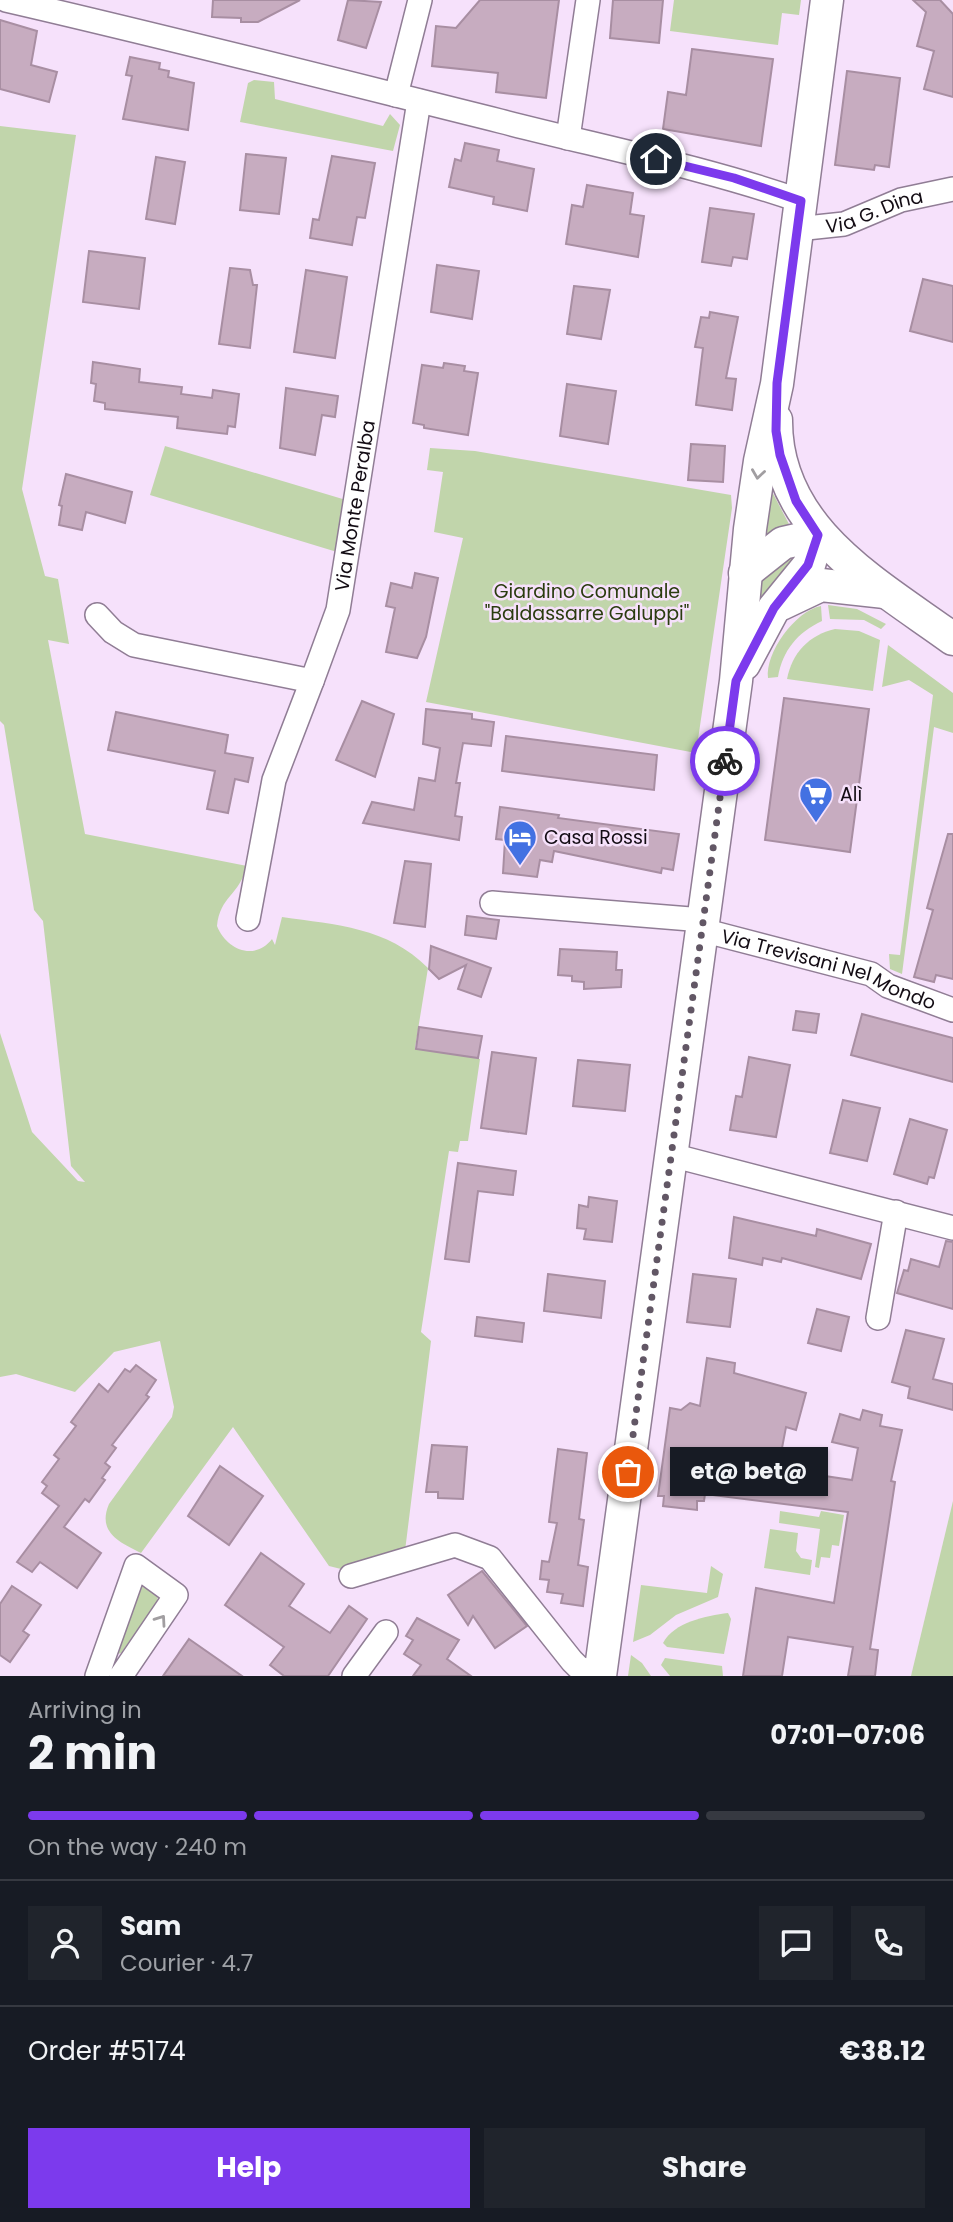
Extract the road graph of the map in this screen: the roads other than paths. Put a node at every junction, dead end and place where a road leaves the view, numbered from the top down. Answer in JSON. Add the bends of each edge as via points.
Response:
{"nodes":[{"id":1,"x":6,"y":0,"type":"edge"},
{"id":2,"x":420,"y":0,"type":"edge"},
{"id":3,"x":588,"y":0,"type":"edge"},
{"id":4,"x":827,"y":0,"type":"edge"},
{"id":5,"x":396,"y":95,"type":"junction"},
{"id":6,"x":419,"y":100,"type":"junction"},
{"id":7,"x":568,"y":138,"type":"junction"},
{"id":8,"x":953,"y":188,"type":"edge"},
{"id":9,"x":799,"y":215,"type":"junction"},
{"id":10,"x":777,"y":383,"type":"junction"},
{"id":11,"x":818,"y":535,"type":"junction"},
{"id":12,"x":745,"y":573,"type":"junction"},
{"id":13,"x":890,"y":593,"type":"junction"},
{"id":14,"x":774,"y":608,"type":"junction"},
{"id":15,"x":97,"y":615,"type":"dead end"},
{"id":16,"x":953,"y":639,"type":"edge"},
{"id":17,"x":312,"y":681,"type":"junction"},
{"id":18,"x":736,"y":681,"type":"junction"},
{"id":19,"x":492,"y":903,"type":"dead end"},
{"id":20,"x":248,"y":919,"type":"dead end"},
{"id":21,"x":703,"y":925,"type":"junction"},
{"id":22,"x":953,"y":1010,"type":"edge"},
{"id":23,"x":671,"y":1155,"type":"junction"},
{"id":24,"x":896,"y":1212,"type":"junction"},
{"id":25,"x":953,"y":1228,"type":"edge"},
{"id":26,"x":878,"y":1318,"type":"dead end"},
{"id":27,"x":351,"y":1576,"type":"dead end"},
{"id":28,"x":386,"y":1632,"type":"dead end"},
{"id":29,"x":600,"y":1675,"type":"edge"},
{"id":30,"x":97,"y":1676,"type":"edge"},
{"id":31,"x":121,"y":1676,"type":"edge"},
{"id":32,"x":354,"y":1676,"type":"edge"}],
"edges":[{"from":1,"to":5,"type":"street"},
{"from":2,"to":5,"type":"street"},
{"from":3,"to":7,"type":"street"},
{"from":4,"to":9,"type":"street"},
{"from":5,"to":6,"type":"street"},
{"from":6,"to":7,"type":"street"},
{"from":6,"to":17,"type":"street","name":"Via Monte Peralba","via":[[338,610]]},
{"from":7,"to":9,"type":"street","via":[[705,170]]},
{"from":8,"to":9,"type":"street","name":"Via G. Dina","via":[[901,200],[844,224]]},
{"from":9,"to":10,"type":"street"},
{"from":10,"to":11,"type":"street","via":[[780,455],[796,501]]},
{"from":10,"to":12,"type":"street","one_way":true,"via":[[760,461]]},
{"from":11,"to":12,"type":"street","via":[[783,543]]},
{"from":11,"to":13,"type":"street"},
{"from":11,"to":14,"type":"street","via":[[808,565]]},
{"from":12,"to":18,"type":"street"},
{"from":13,"to":14,"type":"street","via":[[821,585]]},
{"from":13,"to":16,"type":"street"},
{"from":14,"to":18,"type":"street"},
{"from":15,"to":17,"type":"street","via":[[134,645]]},
{"from":17,"to":20,"type":"street","name":"Via Monte Peralba","via":[[274,780]]},
{"from":18,"to":21,"type":"street"},
{"from":19,"to":21,"type":"street","name":"Via Trevisani Nel Mondo"},
{"from":21,"to":22,"type":"street","name":"Via Trevisani Nel Mondo","via":[[871,974],[888,986]]},
{"from":21,"to":23,"type":"street"},
{"from":23,"to":24,"type":"street"},
{"from":23,"to":29,"type":"street"},
{"from":24,"to":25,"type":"street"},
{"from":24,"to":26,"type":"street"},
{"from":27,"to":29,"type":"street","via":[[455,1545],[490,1558],[572,1661]]},
{"from":28,"to":32,"type":"street"},
{"from":31,"to":30,"type":"street","one_way":true,"via":[[176,1595],[136,1566]]}]}
